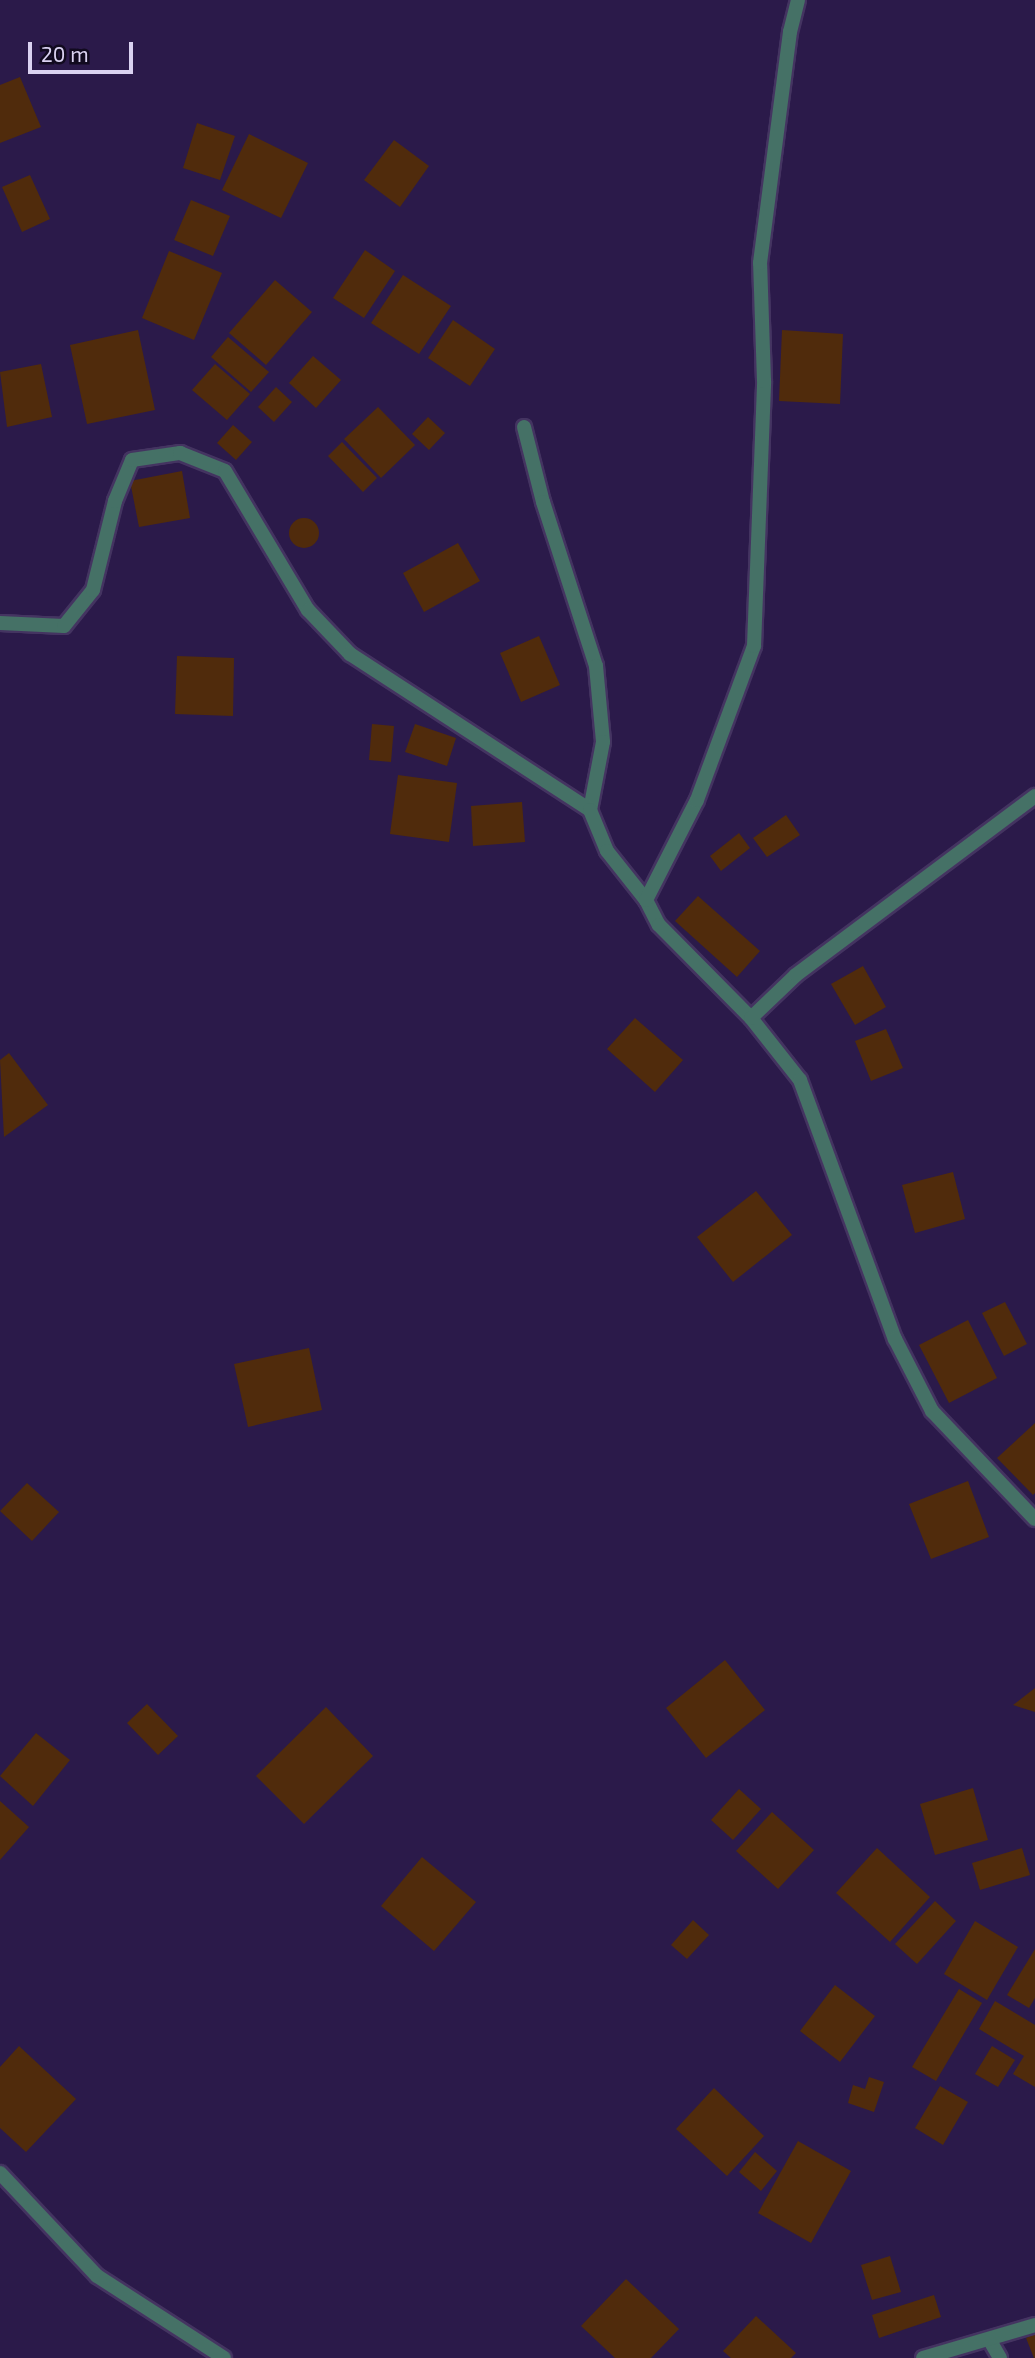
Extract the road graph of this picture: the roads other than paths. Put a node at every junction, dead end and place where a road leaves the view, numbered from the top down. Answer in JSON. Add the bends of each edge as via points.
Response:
{"nodes":[{"id":1,"x":798,"y":0,"type":"edge"},
{"id":2,"x":524,"y":427,"type":"dead end"},
{"id":3,"x":0,"y":623,"type":"edge"},
{"id":4,"x":1035,"y":796,"type":"edge"},
{"id":5,"x":590,"y":810,"type":"junction"},
{"id":6,"x":646,"y":900,"type":"junction"},
{"id":7,"x":751,"y":1018,"type":"junction"},
{"id":8,"x":1035,"y":1519,"type":"edge"},
{"id":9,"x":0,"y":2173,"type":"edge"},
{"id":10,"x":1035,"y":2325,"type":"edge"},
{"id":11,"x":989,"y":2339,"type":"junction"},
{"id":12,"x":224,"y":2358,"type":"edge"},
{"id":13,"x":923,"y":2358,"type":"edge"},
{"id":14,"x":1000,"y":2358,"type":"edge"}],
"edges":[{"from":1,"to":6,"type":"street","via":[[760,262],[764,381],[754,646],[697,800]]},
{"from":2,"to":5,"type":"street","via":[[596,666],[603,741]]},
{"from":3,"to":5,"type":"street","via":[[64,626],[93,590],[115,501],[132,460],[180,453],[225,471],[308,610],[350,654]]},
{"from":4,"to":7,"type":"street","via":[[796,975]]},
{"from":5,"to":6,"type":"street","via":[[607,852]]},
{"from":6,"to":7,"type":"street","via":[[659,925]]},
{"from":7,"to":8,"type":"street","via":[[800,1080],[895,1339],[932,1411]]},
{"from":9,"to":12,"type":"street","via":[[97,2276]]},
{"from":10,"to":11,"type":"street"},
{"from":11,"to":13,"type":"street"},
{"from":11,"to":14,"type":"street"}]}
